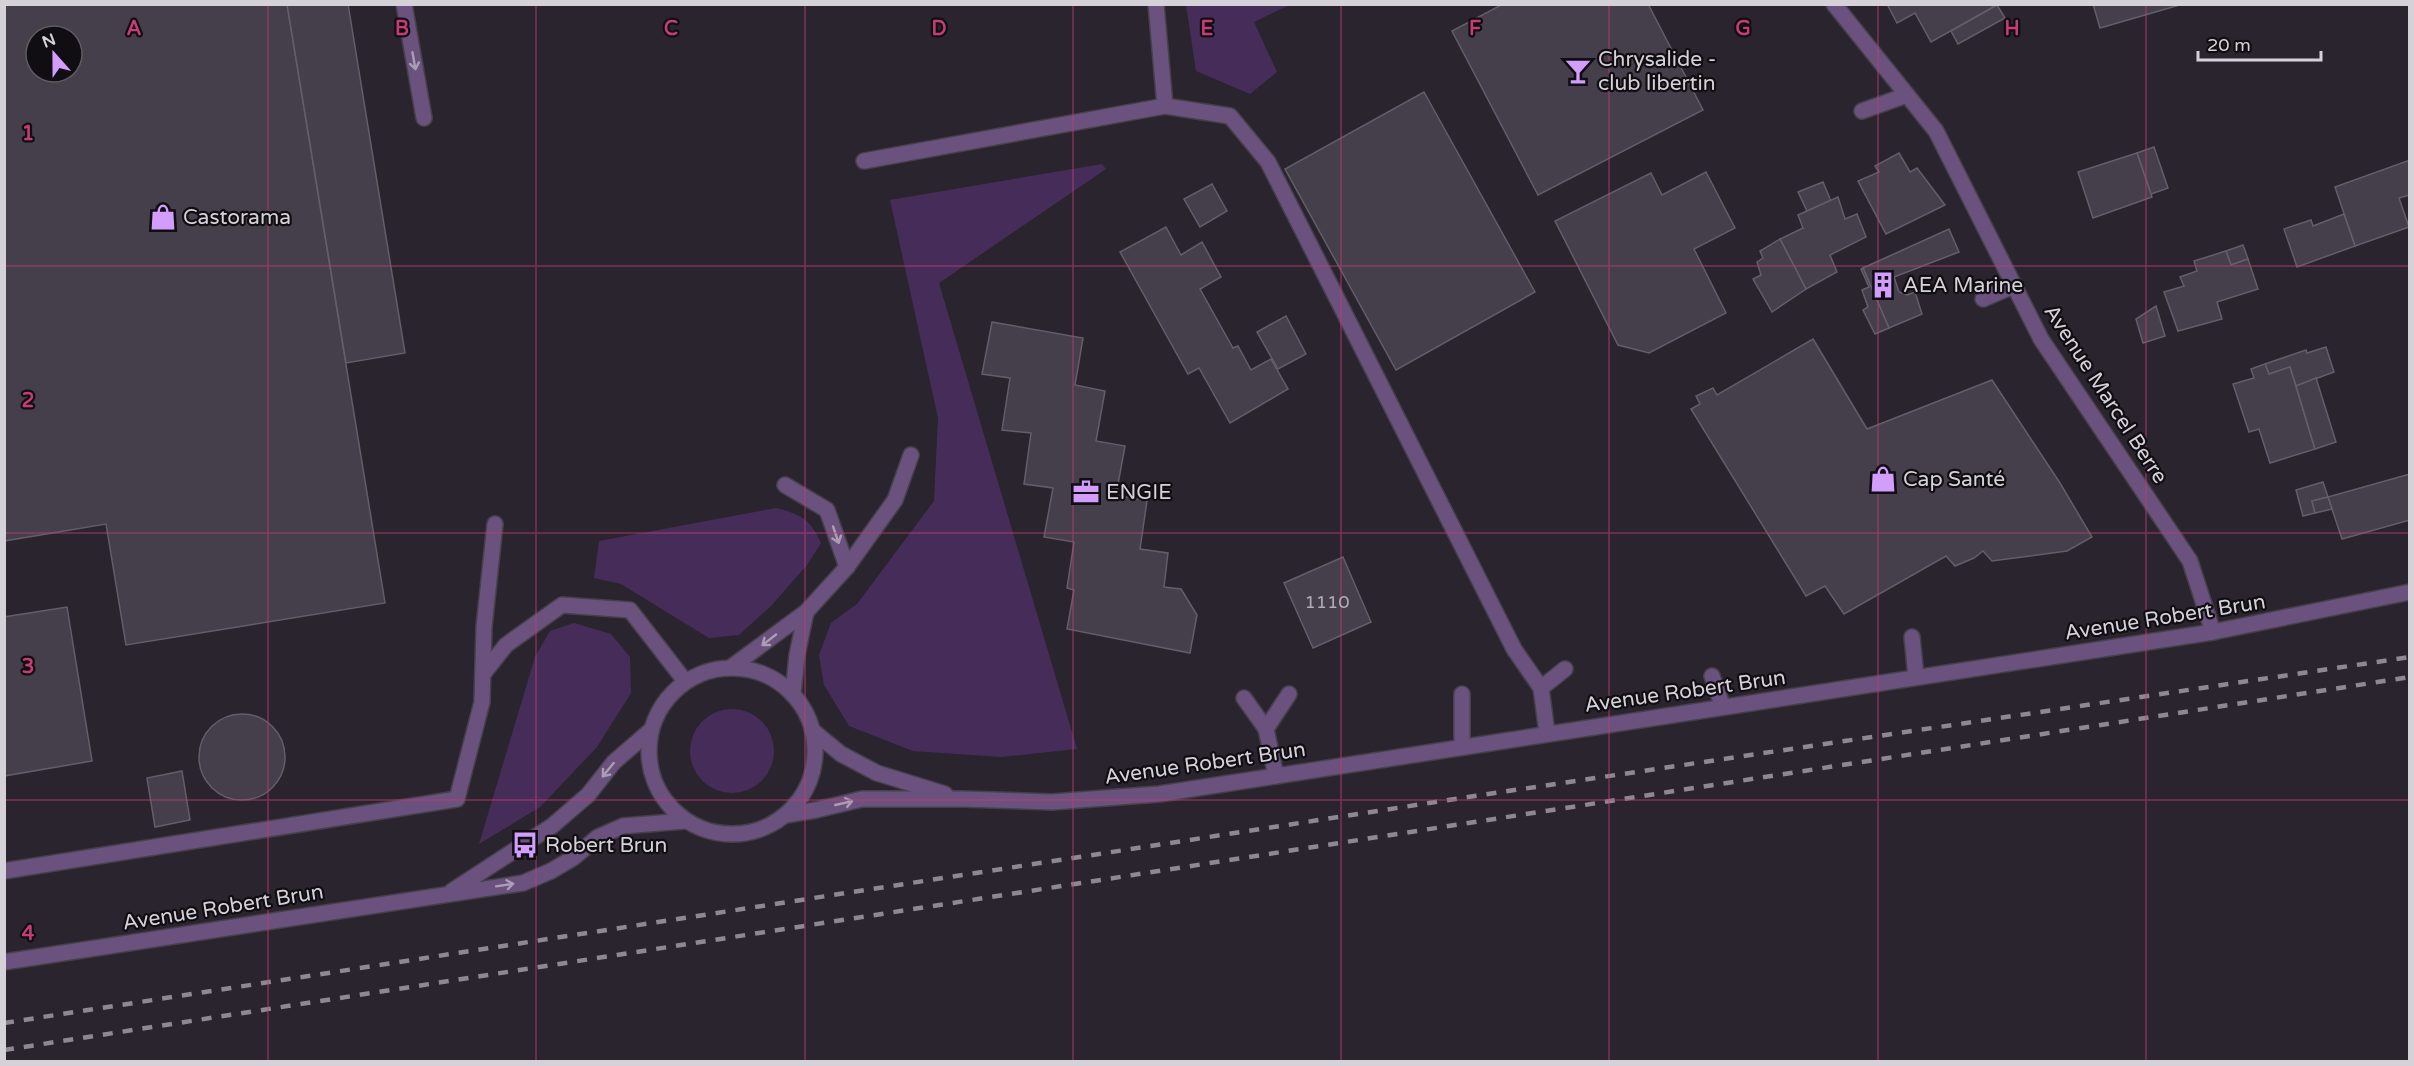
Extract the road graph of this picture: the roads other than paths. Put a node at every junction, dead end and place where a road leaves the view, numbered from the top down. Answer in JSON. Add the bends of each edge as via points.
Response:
{"nodes":[{"id":1,"x":404,"y":4,"type":"edge"},
{"id":2,"x":1156,"y":4,"type":"edge"},
{"id":3,"x":1834,"y":4,"type":"edge"},
{"id":4,"x":1907,"y":95,"type":"junction"},
{"id":5,"x":1165,"y":106,"type":"junction"},
{"id":6,"x":1862,"y":111,"type":"dead end"},
{"id":7,"x":424,"y":118,"type":"dead end"},
{"id":8,"x":864,"y":161,"type":"dead end"},
{"id":9,"x":2013,"y":286,"type":"junction"},
{"id":10,"x":1983,"y":299,"type":"dead end"},
{"id":11,"x":911,"y":455,"type":"dead end"},
{"id":12,"x":785,"y":485,"type":"dead end"},
{"id":13,"x":495,"y":524,"type":"dead end"},
{"id":14,"x":847,"y":567,"type":"junction"},
{"id":15,"x":2409,"y":592,"type":"edge"},
{"id":16,"x":806,"y":612,"type":"junction"},
{"id":17,"x":2213,"y":632,"type":"junction"},
{"id":18,"x":1912,"y":637,"type":"dead end"},
{"id":19,"x":730,"y":668,"type":"junction"},
{"id":20,"x":1565,"y":669,"type":"dead end"},
{"id":21,"x":483,"y":674,"type":"junction"},
{"id":22,"x":1712,"y":676,"type":"dead end"},
{"id":23,"x":1916,"y":677,"type":"junction"},
{"id":24,"x":685,"y":681,"type":"junction"},
{"id":25,"x":1541,"y":688,"type":"junction"},
{"id":26,"x":793,"y":694,"type":"junction"},
{"id":27,"x":1288,"y":694,"type":"dead end"},
{"id":28,"x":1462,"y":694,"type":"dead end"},
{"id":29,"x":1244,"y":698,"type":"dead end"},
{"id":30,"x":1723,"y":707,"type":"junction"},
{"id":31,"x":1266,"y":729,"type":"junction"},
{"id":32,"x":651,"y":730,"type":"junction"},
{"id":33,"x":813,"y":731,"type":"junction"},
{"id":34,"x":1547,"y":733,"type":"junction"},
{"id":35,"x":1462,"y":747,"type":"junction"},
{"id":36,"x":1276,"y":776,"type":"junction"},
{"id":37,"x":963,"y":799,"type":"junction"},
{"id":38,"x":786,"y":815,"type":"junction"},
{"id":39,"x":685,"y":820,"type":"junction"},
{"id":40,"x":4,"y":870,"type":"edge"},
{"id":41,"x":448,"y":894,"type":"junction"},
{"id":42,"x":4,"y":962,"type":"edge"}],
"edges":[{"from":1,"to":7,"type":"street","one_way":true},
{"from":2,"to":5,"type":"street"},
{"from":3,"to":4,"type":"street","name":"Avenue Marcel Berre"},
{"from":4,"to":6,"type":"street"},
{"from":4,"to":9,"type":"street","name":"Avenue Marcel Berre","via":[[1936,131]]},
{"from":5,"to":8,"type":"street"},
{"from":5,"to":25,"type":"street","via":[[1230,116],[1268,162],[1514,649]]},
{"from":9,"to":10,"type":"street"},
{"from":9,"to":17,"type":"street","name":"Avenue Marcel Berre","via":[[2041,339],[2190,561]]},
{"from":11,"to":14,"type":"street","via":[[895,500]]},
{"from":12,"to":14,"type":"street","one_way":true,"via":[[827,510]]},
{"from":13,"to":21,"type":"street"},
{"from":14,"to":16,"type":"street"},
{"from":15,"to":17,"type":"street","name":"Avenue Robert Brun"},
{"from":16,"to":19,"type":"street","one_way":true},
{"from":16,"to":26,"type":"street"},
{"from":17,"to":23,"type":"street","name":"Avenue Robert Brun"},
{"from":18,"to":23,"type":"street"},
{"from":19,"to":24,"type":"street"},
{"from":19,"to":26,"type":"street","via":[[754,670],[775,679]]},
{"from":20,"to":25,"type":"street"},
{"from":21,"to":24,"type":"street","via":[[506,645],[562,605],[630,610]]},
{"from":21,"to":40,"type":"street","via":[[482,702],[457,799]]},
{"from":22,"to":30,"type":"street"},
{"from":23,"to":30,"type":"street","name":"Avenue Robert Brun"},
{"from":24,"to":32,"type":"street","via":[[658,711]]},
{"from":25,"to":34,"type":"street"},
{"from":26,"to":33,"type":"street","via":[[806,711]]},
{"from":27,"to":31,"type":"street"},
{"from":28,"to":35,"type":"street"},
{"from":29,"to":31,"type":"street"},
{"from":30,"to":34,"type":"street","name":"Avenue Robert Brun"},
{"from":31,"to":36,"type":"street"},
{"from":32,"to":39,"type":"street","via":[[648,755],[653,781],[666,803]]},
{"from":32,"to":41,"type":"street","name":"Avenue Robert Brun","one_way":true,"via":[[552,826]]},
{"from":33,"to":37,"type":"street","name":"Avenue Robert Brun","via":[[841,754],[877,773]]},
{"from":33,"to":38,"type":"street","via":[[816,754],[812,776]]},
{"from":34,"to":35,"type":"street","name":"Avenue Robert Brun"},
{"from":35,"to":36,"type":"street","name":"Avenue Robert Brun"},
{"from":36,"to":37,"type":"street","name":"Avenue Robert Brun","via":[[1159,794],[1052,802]]},
{"from":38,"to":37,"type":"street","name":"Avenue Robert Brun","one_way":true,"via":[[862,800]]},
{"from":38,"to":39,"type":"street","via":[[763,829],[737,834],[709,832]]},
{"from":41,"to":39,"type":"street","name":"Avenue Robert Brun","one_way":true,"via":[[523,883],[551,871],[598,837],[623,826]]},
{"from":41,"to":42,"type":"street","name":"Avenue Robert Brun"}]}
